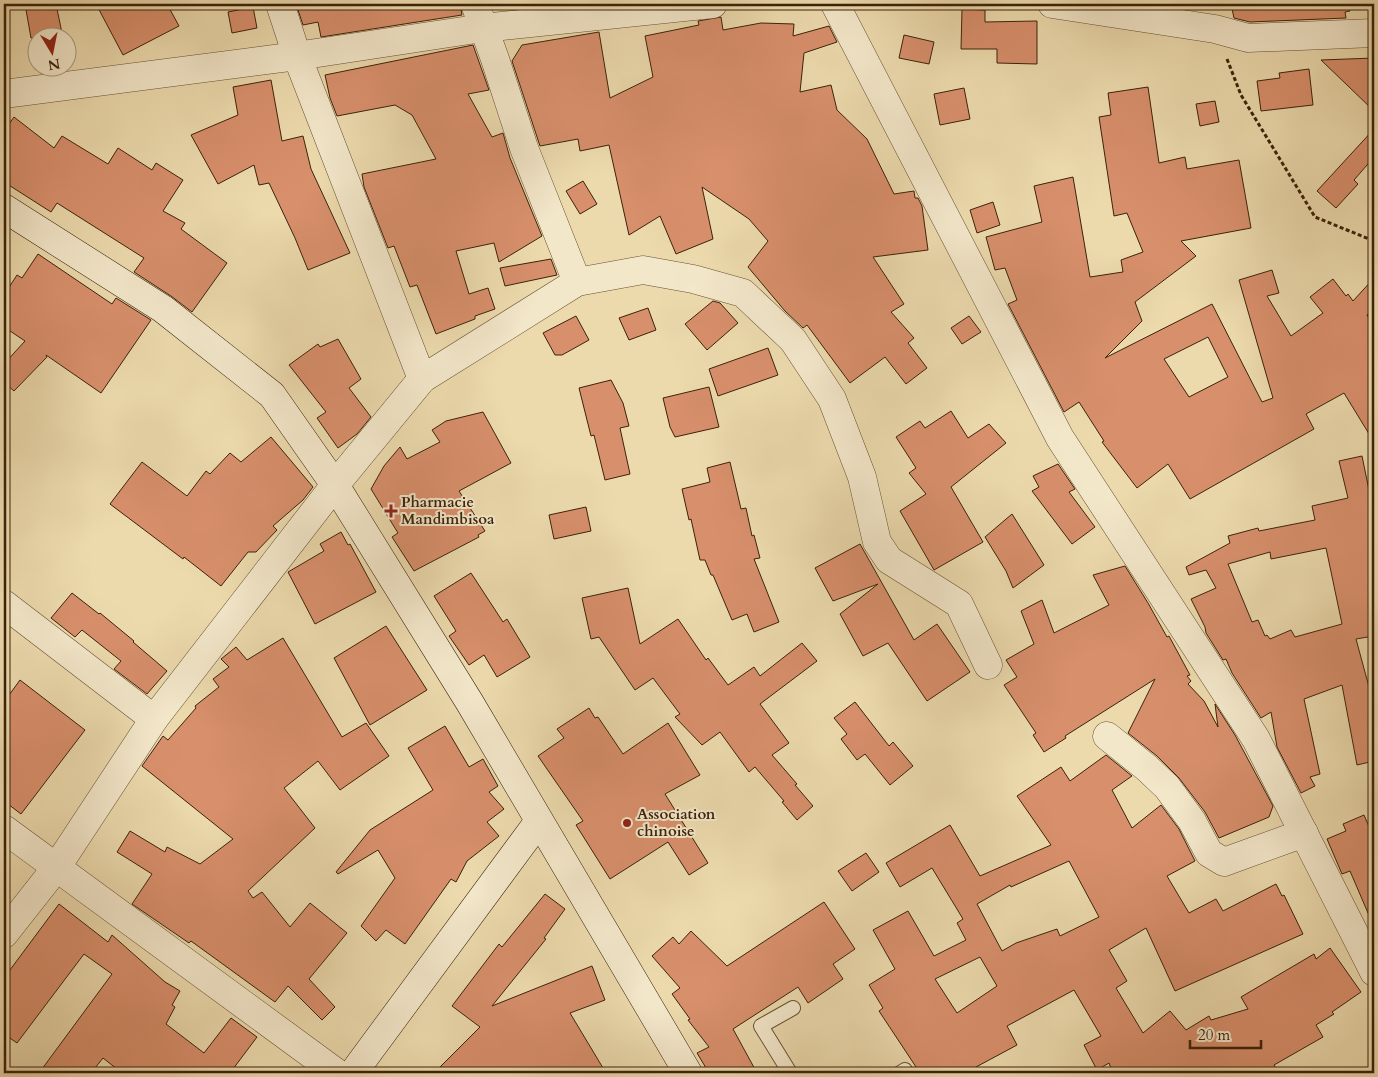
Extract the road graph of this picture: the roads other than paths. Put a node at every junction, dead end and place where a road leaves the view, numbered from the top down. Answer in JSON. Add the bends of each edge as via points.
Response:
{"nodes":[{"id":1,"x":280,"y":4,"type":"edge"},
{"id":2,"x":713,"y":4,"type":"edge"},
{"id":3,"x":835,"y":4,"type":"edge"},
{"id":4,"x":1052,"y":4,"type":"edge"},
{"id":5,"x":650,"y":7,"type":"edge"},
{"id":6,"x":479,"y":16,"type":"edge"},
{"id":7,"x":1212,"y":16,"type":"edge"},
{"id":8,"x":1374,"y":33,"type":"edge"},
{"id":9,"x":297,"y":56,"type":"junction"},
{"id":10,"x":4,"y":94,"type":"edge"},
{"id":11,"x":4,"y":208,"type":"edge"},
{"id":12,"x":577,"y":282,"type":"junction"},
{"id":13,"x":422,"y":379,"type":"junction"},
{"id":14,"x":335,"y":486,"type":"junction"},
{"id":15,"x":4,"y":604,"type":"edge"},
{"id":16,"x":988,"y":665,"type":"dead end"},
{"id":17,"x":154,"y":719,"type":"junction"},
{"id":18,"x":1107,"y":736,"type":"dead end"},
{"id":19,"x":539,"y":821,"type":"junction"},
{"id":20,"x":4,"y":829,"type":"edge"},
{"id":21,"x":1304,"y":833,"type":"junction"},
{"id":22,"x":56,"y":868,"type":"junction"},
{"id":23,"x":4,"y":934,"type":"edge"},
{"id":24,"x":1374,"y":972,"type":"edge"},
{"id":25,"x":793,"y":1008,"type":"dead end"},
{"id":26,"x":337,"y":1073,"type":"edge"},
{"id":27,"x":353,"y":1073,"type":"edge"},
{"id":28,"x":688,"y":1073,"type":"edge"},
{"id":29,"x":790,"y":1073,"type":"edge"},
{"id":30,"x":900,"y":1073,"type":"edge"},
{"id":31,"x":906,"y":1073,"type":"edge"}],
"edges":[{"from":1,"to":9,"type":"street"},
{"from":2,"to":5,"type":"street"},
{"from":3,"to":21,"type":"street","via":[[1060,438],[1256,739]]},
{"from":4,"to":7,"type":"street"},
{"from":5,"to":6,"type":"street"},
{"from":6,"to":9,"type":"street"},
{"from":6,"to":12,"type":"street","via":[[524,148]]},
{"from":7,"to":8,"type":"street","via":[[1248,38]]},
{"from":9,"to":10,"type":"street"},
{"from":9,"to":13,"type":"street"},
{"from":11,"to":14,"type":"street","via":[[164,309],[272,395]]},
{"from":12,"to":13,"type":"street"},
{"from":12,"to":16,"type":"street","via":[[643,270],[693,279],[743,294],[793,340],[832,400],[862,477],[876,542],[889,560],[958,604]]},
{"from":13,"to":14,"type":"street"},
{"from":14,"to":17,"type":"street"},
{"from":14,"to":19,"type":"street"},
{"from":15,"to":17,"type":"street"},
{"from":17,"to":22,"type":"street"},
{"from":18,"to":21,"type":"street","via":[[1167,787],[1192,821],[1209,853],[1224,862]]},
{"from":19,"to":27,"type":"street"},
{"from":19,"to":28,"type":"street"},
{"from":20,"to":22,"type":"street"},
{"from":21,"to":24,"type":"street"},
{"from":22,"to":23,"type":"street"},
{"from":22,"to":26,"type":"street"},
{"from":25,"to":29,"type":"lane","via":[[761,1026]]},
{"from":30,"to":31,"type":"lane","via":[[905,1070]]}]}
